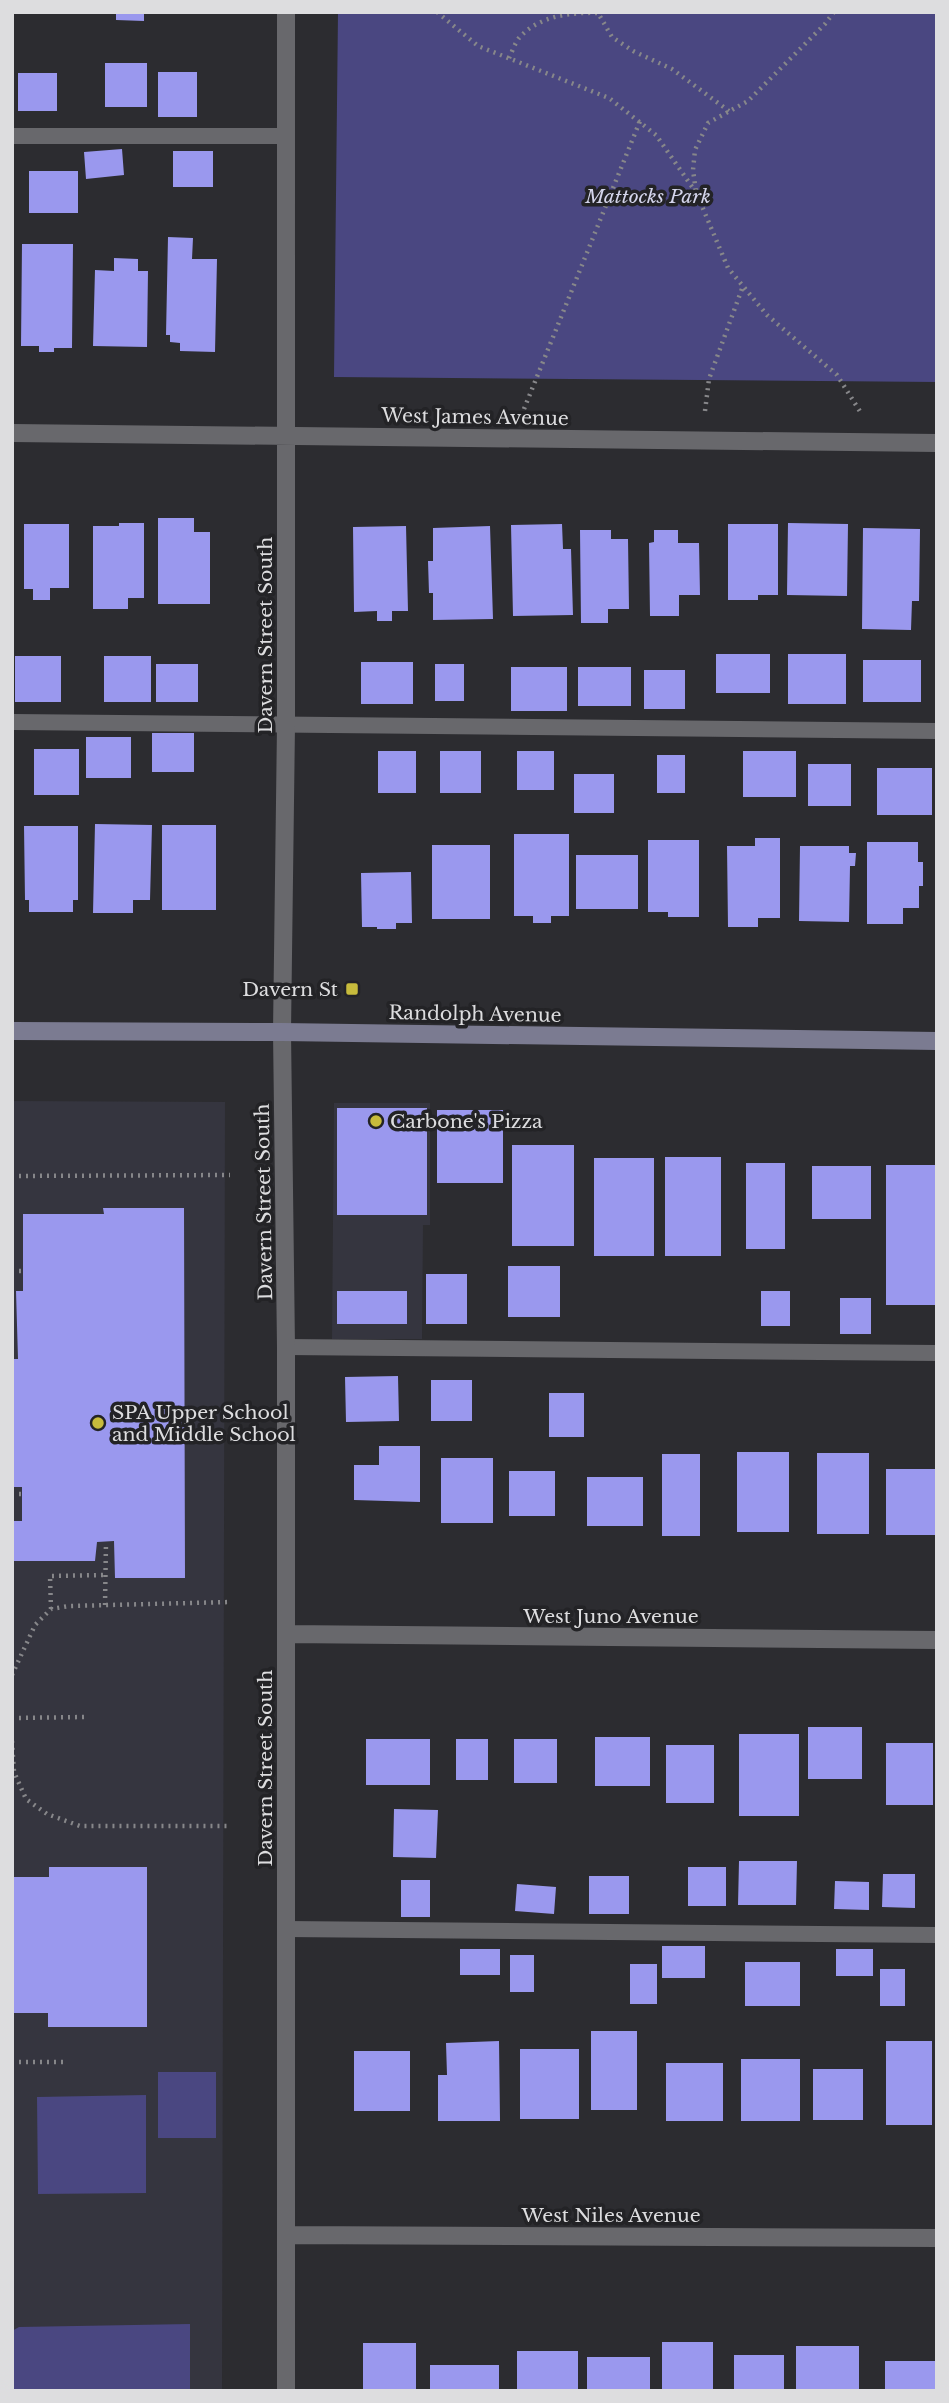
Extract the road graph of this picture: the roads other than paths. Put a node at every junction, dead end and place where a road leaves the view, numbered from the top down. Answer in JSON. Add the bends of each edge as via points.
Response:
{"nodes":[{"id":1,"x":286,"y":12,"type":"edge"},
{"id":2,"x":12,"y":136,"type":"edge"},
{"id":3,"x":286,"y":136,"type":"junction"},
{"id":4,"x":12,"y":433,"type":"edge"},
{"id":5,"x":286,"y":436,"type":"junction"},
{"id":6,"x":937,"y":443,"type":"edge"},
{"id":7,"x":12,"y":722,"type":"edge"},
{"id":8,"x":286,"y":725,"type":"junction"},
{"id":9,"x":937,"y":731,"type":"edge"},
{"id":10,"x":12,"y":1031,"type":"edge"},
{"id":11,"x":282,"y":1032,"type":"junction"},
{"id":12,"x":937,"y":1041,"type":"edge"},
{"id":13,"x":286,"y":1348,"type":"junction"},
{"id":14,"x":937,"y":1353,"type":"edge"},
{"id":15,"x":286,"y":1634,"type":"junction"},
{"id":16,"x":937,"y":1640,"type":"edge"},
{"id":17,"x":286,"y":1929,"type":"junction"},
{"id":18,"x":937,"y":1935,"type":"edge"},
{"id":19,"x":286,"y":2235,"type":"junction"},
{"id":20,"x":937,"y":2238,"type":"edge"},
{"id":21,"x":286,"y":2391,"type":"edge"}],
"edges":[{"from":1,"to":3,"type":"street","name":"Davern Street South"},
{"from":2,"to":3,"type":"lane"},
{"from":3,"to":5,"type":"street","name":"Davern Street South"},
{"from":4,"to":5,"type":"street","name":"West James Avenue"},
{"from":5,"to":6,"type":"street","name":"West James Avenue"},
{"from":5,"to":8,"type":"street","name":"Davern Street South"},
{"from":7,"to":8,"type":"lane"},
{"from":8,"to":9,"type":"lane"},
{"from":8,"to":11,"type":"street","name":"Davern Street South"},
{"from":10,"to":11,"type":"main road","name":"Randolph Avenue"},
{"from":11,"to":12,"type":"main road","name":"Randolph Avenue"},
{"from":11,"to":13,"type":"street","name":"Davern Street South"},
{"from":13,"to":14,"type":"lane"},
{"from":13,"to":15,"type":"street","name":"Davern Street South"},
{"from":15,"to":16,"type":"street","name":"West Juno Avenue"},
{"from":15,"to":17,"type":"street","name":"Davern Street South"},
{"from":17,"to":18,"type":"lane"},
{"from":17,"to":19,"type":"street","name":"Davern Street South"},
{"from":19,"to":20,"type":"street","name":"West Niles Avenue"},
{"from":19,"to":21,"type":"street","name":"Davern Street South"}]}
